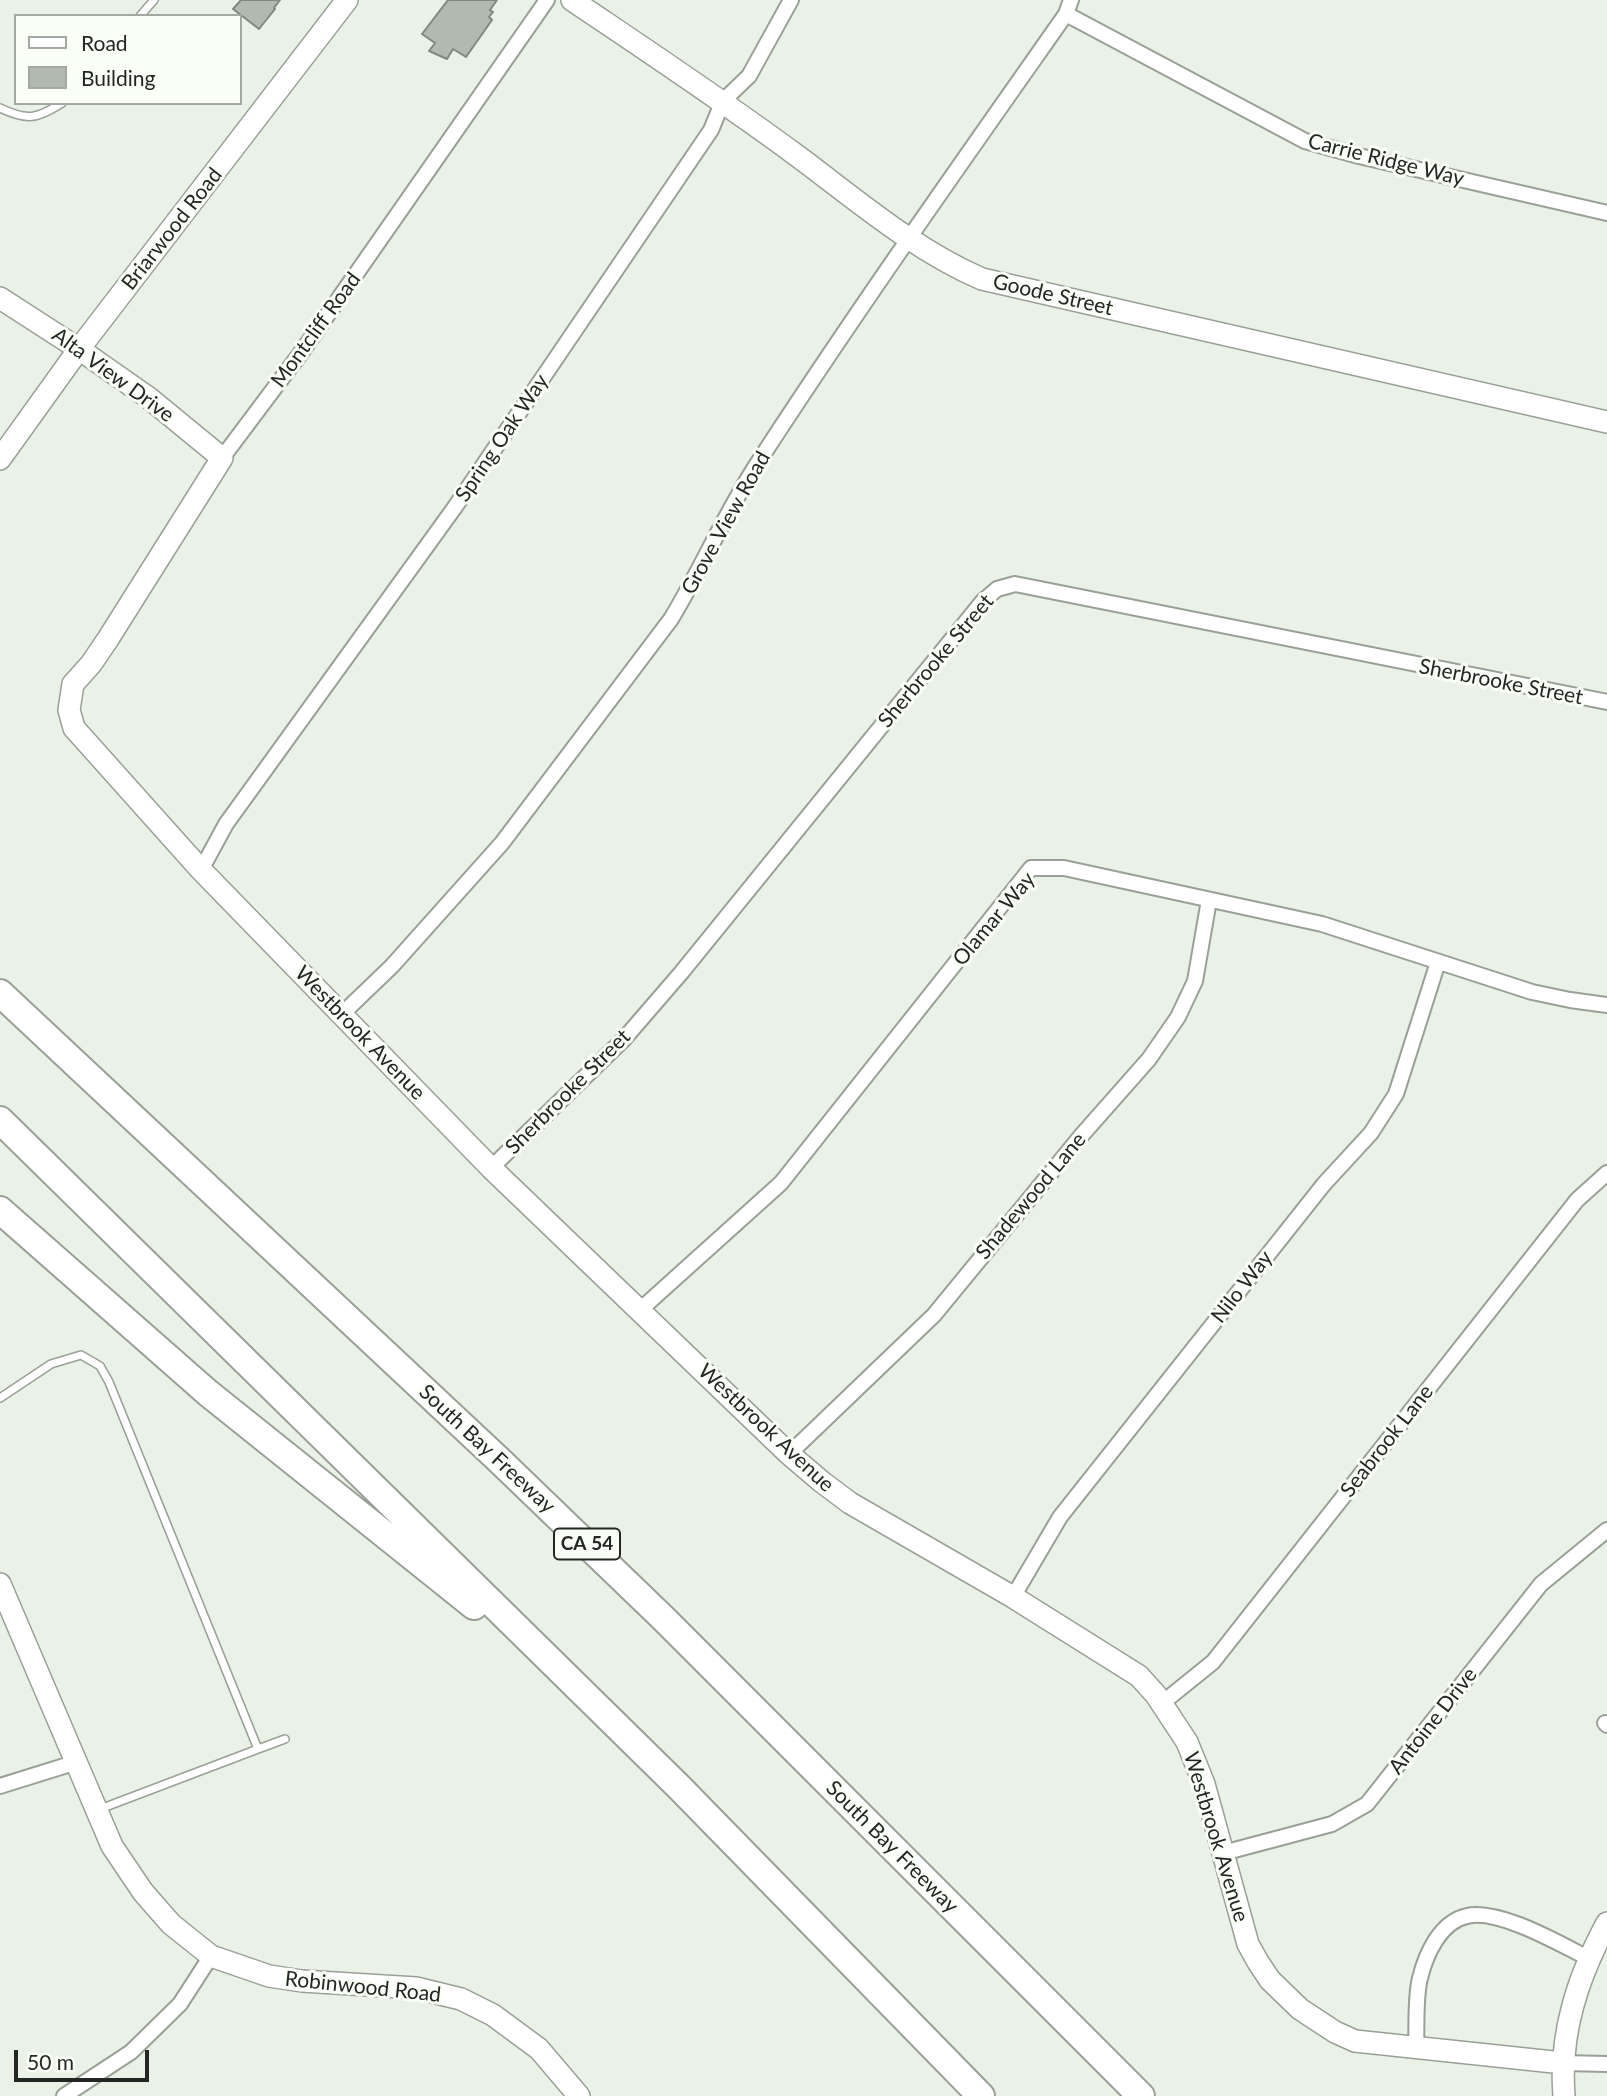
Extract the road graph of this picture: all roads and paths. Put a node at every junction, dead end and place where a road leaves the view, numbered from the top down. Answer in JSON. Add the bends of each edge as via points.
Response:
{"nodes":[{"id":1,"x":154,"y":0,"type":"edge"},
{"id":2,"x":347,"y":0,"type":"edge"},
{"id":3,"x":547,"y":0,"type":"edge"},
{"id":4,"x":572,"y":0,"type":"edge"},
{"id":5,"x":791,"y":0,"type":"edge"},
{"id":6,"x":1068,"y":7,"type":"edge"},
{"id":7,"x":142,"y":14,"type":"edge"},
{"id":8,"x":723,"y":101,"type":"junction"},
{"id":9,"x":58,"y":105,"type":"edge"},
{"id":10,"x":0,"y":108,"type":"edge"},
{"id":11,"x":1607,"y":213,"type":"edge"},
{"id":12,"x":909,"y":238,"type":"junction"},
{"id":13,"x":0,"y":298,"type":"edge"},
{"id":14,"x":79,"y":349,"type":"junction"},
{"id":15,"x":1607,"y":422,"type":"edge"},
{"id":16,"x":222,"y":458,"type":"junction"},
{"id":17,"x":0,"y":459,"type":"edge"},
{"id":18,"x":91,"y":664,"type":"joint"},
{"id":19,"x":1607,"y":702,"type":"edge"},
{"id":20,"x":201,"y":870,"type":"junction"},
{"id":21,"x":1209,"y":900,"type":"junction"},
{"id":22,"x":1438,"y":962,"type":"junction"},
{"id":23,"x":6,"y":996,"type":"edge"},
{"id":24,"x":1607,"y":1004,"type":"edge"},
{"id":25,"x":341,"y":1015,"type":"junction"},
{"id":26,"x":0,"y":1120,"type":"edge"},
{"id":27,"x":492,"y":1168,"type":"junction"},
{"id":28,"x":1607,"y":1173,"type":"edge"},
{"id":29,"x":0,"y":1210,"type":"edge"},
{"id":30,"x":640,"y":1310,"type":"junction"},
{"id":31,"x":0,"y":1398,"type":"edge"},
{"id":32,"x":789,"y":1454,"type":"junction"},
{"id":33,"x":1607,"y":1530,"type":"edge"},
{"id":34,"x":0,"y":1584,"type":"edge"},
{"id":35,"x":1013,"y":1597,"type":"junction"},
{"id":36,"x":587,"y":1697,"type":"junction"},
{"id":37,"x":1161,"y":1704,"type":"junction"},
{"id":38,"x":285,"y":1739,"type":"dead end"},
{"id":39,"x":258,"y":1749,"type":"junction"},
{"id":40,"x":77,"y":1762,"type":"junction"},
{"id":41,"x":0,"y":1786,"type":"edge"},
{"id":42,"x":97,"y":1810,"type":"junction"},
{"id":43,"x":1223,"y":1853,"type":"junction"},
{"id":44,"x":1607,"y":1923,"type":"edge"},
{"id":45,"x":211,"y":1956,"type":"junction"},
{"id":46,"x":1588,"y":1958,"type":"junction"},
{"id":47,"x":1416,"y":2048,"type":"junction"},
{"id":48,"x":1563,"y":2063,"type":"junction"},
{"id":49,"x":1607,"y":2064,"type":"edge"},
{"id":50,"x":64,"y":2096,"type":"edge"},
{"id":51,"x":579,"y":2096,"type":"edge"},
{"id":52,"x":981,"y":2096,"type":"edge"},
{"id":53,"x":1141,"y":2096,"type":"edge"},
{"id":54,"x":1564,"y":2096,"type":"edge"}],
"edges":[{"from":1,"to":7,"type":"lane"},
{"from":2,"to":14,"type":"street","name":"Briarwood Road"},
{"from":3,"to":16,"type":"street","name":"Montcliff Road","via":[[303,350]]},
{"from":4,"to":8,"type":"street","name":"Goode Street"},
{"from":5,"to":8,"type":"street","name":"Spring Oak Way","via":[[749,76]]},
{"from":6,"to":11,"type":"street","name":"Carrie Ridge Way","via":[[1305,141]]},
{"from":6,"to":12,"type":"street","name":"Grove View Road"},
{"from":8,"to":12,"type":"street","name":"Goode Street"},
{"from":8,"to":20,"type":"street","name":"Spring Oak Way","via":[[710,130],[468,488],[226,824]]},
{"from":9,"to":10,"type":"lane","via":[[31,118]]},
{"from":12,"to":15,"type":"street","name":"Goode Street","via":[[982,279]]},
{"from":12,"to":25,"type":"street","name":"Grove View Road","via":[[757,464],[670,619],[502,843],[393,966]]},
{"from":13,"to":14,"type":"street","name":"Alta View Drive"},
{"from":14,"to":16,"type":"street","name":"Alta View Drive"},
{"from":14,"to":17,"type":"street","name":"Briarwood Road"},
{"from":16,"to":18,"type":"street","name":"Montcliff Road"},
{"from":18,"to":20,"type":"street","name":"Westbrook Avenue","via":[[73,684],[69,710],[74,728]]},
{"from":19,"to":27,"type":"street","name":"Sherbrooke Street","via":[[1015,584],[997,589],[982,601],[624,1039]]},
{"from":20,"to":25,"type":"street","name":"Westbrook Avenue"},
{"from":21,"to":22,"type":"street","name":"Olamar Way","via":[[1322,924]]},
{"from":21,"to":30,"type":"street","name":"Olamar Way","via":[[1064,868],[1031,868],[781,1184]]},
{"from":21,"to":32,"type":"street","name":"Shadewood Lane","via":[[1195,981],[1154,1052],[934,1315]]},
{"from":22,"to":24,"type":"street","name":"Olamar Way","via":[[1532,992]]},
{"from":22,"to":35,"type":"street","name":"Nilo Way","via":[[1396,1094],[1384,1114],[1060,1517]]},
{"from":23,"to":53,"type":"highway","name":"South Bay Freeway","number":"CA 54","via":[[606,1562]]},
{"from":25,"to":27,"type":"street","name":"Westbrook Avenue"},
{"from":26,"to":36,"type":"highway"},
{"from":27,"to":30,"type":"street","name":"Westbrook Avenue"},
{"from":28,"to":37,"type":"street","name":"Seabrook Lane","via":[[1577,1200],[1213,1662]]},
{"from":29,"to":36,"type":"highway","via":[[208,1393]]},
{"from":30,"to":32,"type":"street","name":"Westbrook Avenue"},
{"from":31,"to":39,"type":"lane","via":[[51,1364],[82,1355],[100,1366]]},
{"from":32,"to":35,"type":"street","name":"Westbrook Avenue","via":[[850,1503]]},
{"from":33,"to":43,"type":"street","name":"Antoine Drive","via":[[1541,1584],[1367,1804],[1332,1824]]},
{"from":34,"to":40,"type":"street","name":"Robinwood Road"},
{"from":35,"to":37,"type":"street","name":"Westbrook Avenue","via":[[1139,1676]]},
{"from":36,"to":52,"type":"highway"},
{"from":37,"to":43,"type":"street","name":"Westbrook Avenue","via":[[1187,1742]]},
{"from":38,"to":39,"type":"lane"},
{"from":39,"to":42,"type":"lane"},
{"from":40,"to":41,"type":"street"},
{"from":40,"to":42,"type":"street","name":"Robinwood Road"},
{"from":42,"to":45,"type":"street","name":"Robinwood Road","via":[[112,1846],[144,1892],[172,1924]]},
{"from":43,"to":47,"type":"street","name":"Westbrook Avenue","via":[[1248,1944],[1284,1995],[1317,2022],[1355,2041]]},
{"from":44,"to":46,"type":"street"},
{"from":45,"to":50,"type":"street","via":[[180,2004],[131,2052]]},
{"from":45,"to":51,"type":"street","name":"Robinwood Road","via":[[280,1978],[416,1988],[461,1999],[493,2015],[539,2049]]},
{"from":46,"to":47,"type":"street","via":[[1492,1916],[1467,1916],[1448,1926],[1431,1947],[1420,1980]]},
{"from":46,"to":48,"type":"street"},
{"from":47,"to":48,"type":"street","name":"Westbrook Avenue"},
{"from":48,"to":49,"type":"street"},
{"from":48,"to":54,"type":"street"}]}
